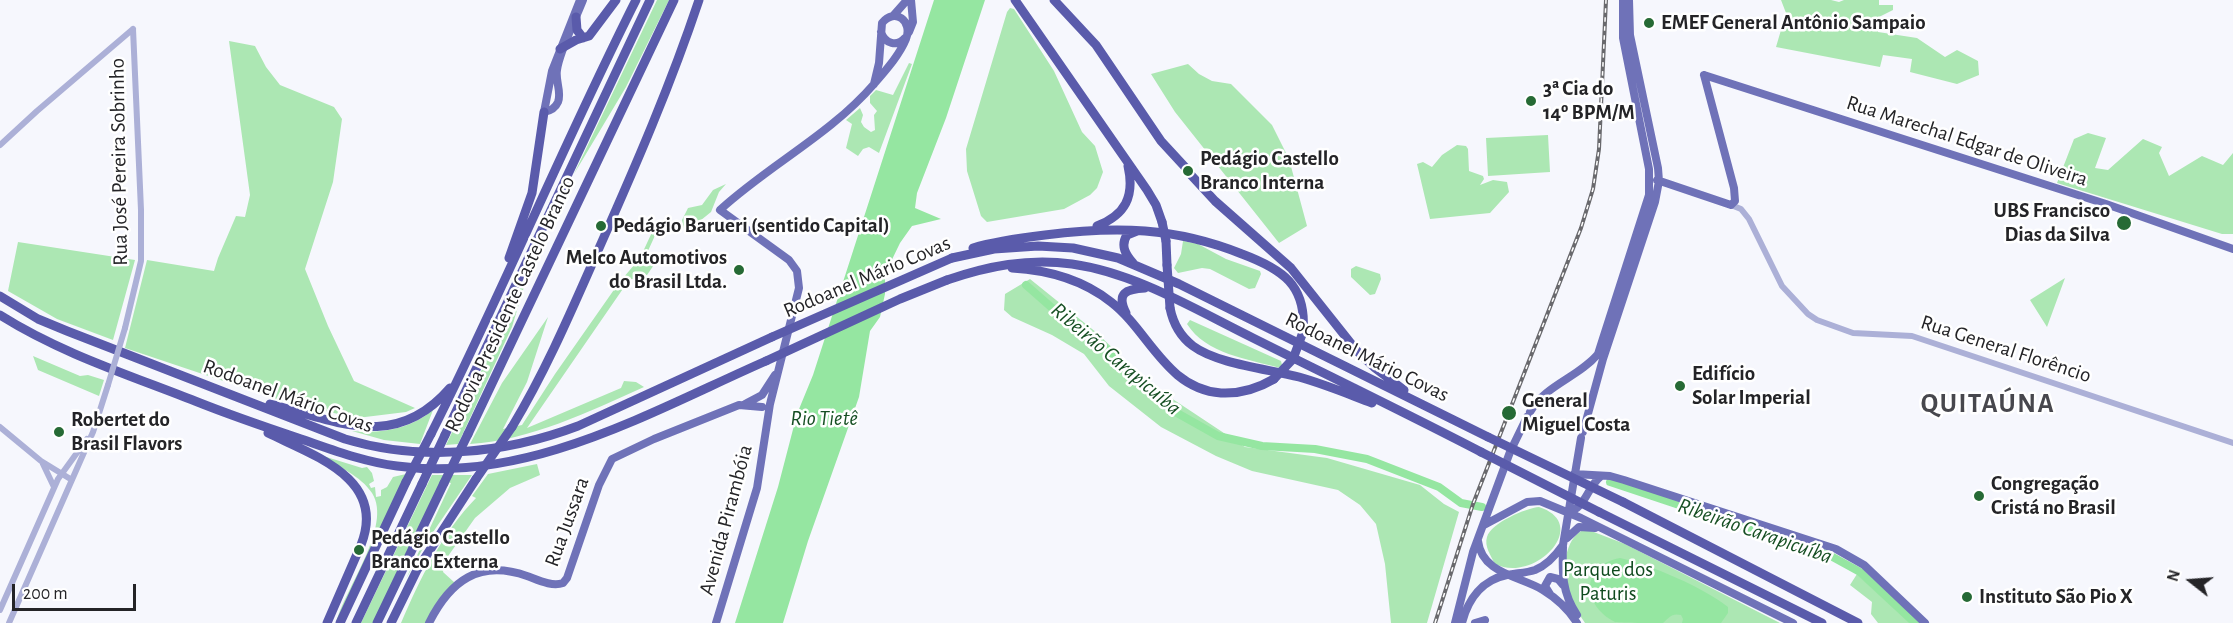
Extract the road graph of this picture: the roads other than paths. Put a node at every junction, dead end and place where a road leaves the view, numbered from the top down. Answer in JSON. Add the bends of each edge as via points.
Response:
{"nodes":[{"id":1,"x":581,"y":0,"type":"edge"},
{"id":2,"x":616,"y":0,"type":"edge"},
{"id":3,"x":636,"y":0,"type":"edge"},
{"id":4,"x":645,"y":0,"type":"edge"},
{"id":5,"x":650,"y":0,"type":"edge"},
{"id":6,"x":674,"y":0,"type":"edge"},
{"id":7,"x":699,"y":0,"type":"edge"},
{"id":8,"x":909,"y":0,"type":"edge"},
{"id":9,"x":1015,"y":0,"type":"edge"},
{"id":10,"x":1054,"y":0,"type":"edge"},
{"id":11,"x":1623,"y":0,"type":"edge"},
{"id":12,"x":1629,"y":0,"type":"edge"},
{"id":13,"x":893,"y":16,"type":"junction"},
{"id":14,"x":576,"y":17,"type":"junction"},
{"id":15,"x":881,"y":32,"type":"junction"},
{"id":16,"x":907,"y":35,"type":"junction"},
{"id":17,"x":583,"y":38,"type":"junction"},
{"id":18,"x":563,"y":47,"type":"junction"},
{"id":19,"x":879,"y":63,"type":"junction"},
{"id":20,"x":890,"y":63,"type":"junction"},
{"id":21,"x":614,"y":78,"type":"junction"},
{"id":22,"x":874,"y":84,"type":"junction"},
{"id":23,"x":544,"y":112,"type":"junction"},
{"id":24,"x":0,"y":144,"type":"edge"},
{"id":25,"x":1127,"y":161,"type":"junction"},
{"id":26,"x":1650,"y":178,"type":"junction"},
{"id":27,"x":1659,"y":181,"type":"junction"},
{"id":28,"x":1731,"y":205,"type":"junction"},
{"id":29,"x":1087,"y":229,"type":"junction"},
{"id":30,"x":1142,"y":229,"type":"junction"},
{"id":31,"x":2233,"y":247,"type":"edge"},
{"id":32,"x":970,"y":252,"type":"junction"},
{"id":33,"x":1133,"y":263,"type":"junction"},
{"id":34,"x":991,"y":267,"type":"junction"},
{"id":35,"x":1148,"y":288,"type":"junction"},
{"id":36,"x":0,"y":296,"type":"edge"},
{"id":37,"x":494,"y":304,"type":"junction"},
{"id":38,"x":0,"y":315,"type":"edge"},
{"id":39,"x":1129,"y":318,"type":"junction"},
{"id":40,"x":778,"y":370,"type":"junction"},
{"id":41,"x":460,"y":377,"type":"junction"},
{"id":42,"x":228,"y":393,"type":"junction"},
{"id":43,"x":762,"y":395,"type":"junction"},
{"id":44,"x":768,"y":403,"type":"junction"},
{"id":45,"x":745,"y":404,"type":"junction"},
{"id":46,"x":1423,"y":404,"type":"junction"},
{"id":47,"x":232,"y":416,"type":"junction"},
{"id":48,"x":1418,"y":419,"type":"junction"},
{"id":49,"x":0,"y":427,"type":"edge"},
{"id":50,"x":93,"y":432,"type":"junction"},
{"id":51,"x":2233,"y":443,"type":"edge"},
{"id":52,"x":41,"y":461,"type":"junction"},
{"id":53,"x":61,"y":474,"type":"junction"},
{"id":54,"x":1574,"y":474,"type":"junction"},
{"id":55,"x":1601,"y":476,"type":"junction"},
{"id":56,"x":72,"y":480,"type":"junction"},
{"id":57,"x":54,"y":488,"type":"junction"},
{"id":58,"x":1554,"y":507,"type":"junction"},
{"id":59,"x":1568,"y":512,"type":"junction"},
{"id":60,"x":1484,"y":525,"type":"junction"},
{"id":61,"x":1567,"y":529,"type":"junction"},
{"id":62,"x":1614,"y":534,"type":"junction"},
{"id":63,"x":32,"y":535,"type":"junction"},
{"id":64,"x":1478,"y":539,"type":"junction"},
{"id":65,"x":45,"y":541,"type":"junction"},
{"id":66,"x":1564,"y":543,"type":"junction"},
{"id":67,"x":1508,"y":575,"type":"junction"},
{"id":68,"x":1563,"y":585,"type":"junction"},
{"id":69,"x":1551,"y":596,"type":"junction"},
{"id":70,"x":0,"y":610,"type":"edge"},
{"id":71,"x":1485,"y":620,"type":"dead end"},
{"id":72,"x":9,"y":623,"type":"edge"},
{"id":73,"x":327,"y":623,"type":"edge"},
{"id":74,"x":340,"y":623,"type":"edge"},
{"id":75,"x":356,"y":623,"type":"edge"},
{"id":76,"x":377,"y":623,"type":"edge"},
{"id":77,"x":391,"y":623,"type":"edge"},
{"id":78,"x":429,"y":623,"type":"edge"},
{"id":79,"x":716,"y":623,"type":"edge"},
{"id":80,"x":1455,"y":623,"type":"edge"},
{"id":81,"x":1462,"y":623,"type":"edge"},
{"id":82,"x":1475,"y":623,"type":"edge"},
{"id":83,"x":1577,"y":623,"type":"edge"},
{"id":84,"x":1582,"y":623,"type":"edge"},
{"id":85,"x":1793,"y":623,"type":"edge"},
{"id":86,"x":1822,"y":623,"type":"edge"},
{"id":87,"x":1858,"y":623,"type":"edge"},
{"id":88,"x":1926,"y":623,"type":"edge"}],
"edges":[{"from":1,"to":14,"type":"main road"},
{"from":1,"to":18,"type":"main road"},
{"from":2,"to":17,"type":"highway","via":[[594,31]]},
{"from":3,"to":37,"type":"highway"},
{"from":4,"to":21,"type":"highway"},
{"from":5,"to":21,"type":"highway","name":"Rodovia Presidente Castelo Branco"},
{"from":6,"to":76,"type":"highway","name":"Rodovia Presidente Castelo Branco","bridge":true},
{"from":7,"to":77,"type":"highway","bridge":true,"via":[[666,92],[546,367],[512,427],[417,570]]},
{"from":8,"to":13,"type":"main road"},
{"from":8,"to":16,"type":"main road","via":[[913,22]]},
{"from":9,"to":25,"type":"highway"},
{"from":10,"to":46,"type":"highway","via":[[1096,45],[1161,141],[1215,201],[1295,272],[1357,351]]},
{"from":11,"to":26,"type":"main road","via":[[1625,51]]},
{"from":12,"to":27,"type":"main road","via":[[1630,35]]},
{"from":13,"to":15,"type":"main road","via":[[882,23]]},
{"from":13,"to":16,"type":"main road","via":[[905,21]]},
{"from":14,"to":17,"type":"highway","via":[[577,30]]},
{"from":14,"to":18,"type":"main road"},
{"from":15,"to":16,"type":"main road","via":[[885,41],[894,44]]},
{"from":15,"to":19,"type":"main road","name":"Rua Jussara"},
{"from":16,"to":20,"type":"main road","name":"Rua Jussara"},
{"from":17,"to":18,"type":"highway"},
{"from":18,"to":23,"type":"main road","via":[[549,83]]},
{"from":18,"to":23,"type":"main road","via":[[557,69],[557,104]]},
{"from":19,"to":20,"type":"main road"},
{"from":19,"to":22,"type":"main road","name":"Rua Jussara"},
{"from":20,"to":22,"type":"main road","name":"Rua Jussara"},
{"from":21,"to":75,"type":"highway","name":"Rodovia Presidente Castelo Branco","bridge":true},
{"from":22,"to":40,"type":"main road","name":"Rua Jussara","via":[[845,115],[720,210],[783,254],[797,272],[799,295]]},
{"from":23,"to":37,"type":"highway","via":[[532,194]]},
{"from":24,"to":50,"type":"street","name":"Rua José Pereira Sobrinho","bridge":true,"via":[[133,29],[141,261]]},
{"from":25,"to":29,"type":"highway","via":[[1130,190],[1124,207],[1113,219]]},
{"from":25,"to":48,"type":"highway","bridge":true,"via":[[1152,196],[1162,222],[1170,308],[1174,323],[1194,347],[1317,382]]},
{"from":26,"to":27,"type":"main road","name":"Rua General Florêncio"},
{"from":26,"to":60,"type":"main road","via":[[1645,212],[1598,354],[1542,396],[1528,415]]},
{"from":27,"to":28,"type":"main road","name":"Rua General Florêncio"},
{"from":27,"to":54,"type":"main road","via":[[1601,367]]},
{"from":28,"to":31,"type":"main road","name":"Rua Marechal Edgar de Oliveira","via":[[1735,201],[1734,188],[1704,75]]},
{"from":28,"to":51,"type":"street","name":"Rua General Florêncio","via":[[1749,219],[1782,286],[1817,320],[1853,333],[1912,336]]},
{"from":29,"to":30,"type":"highway"},
{"from":29,"to":32,"type":"highway","via":[[1006,240]]},
{"from":30,"to":33,"type":"highway","via":[[1127,236],[1124,244]]},
{"from":30,"to":39,"type":"highway","bridge":true,"via":[[1218,245],[1278,271],[1291,282],[1299,297],[1303,332],[1293,359],[1274,379],[1240,392],[1216,392],[1201,389],[1173,372]]},
{"from":32,"to":33,"type":"highway","name":"Rodoanel Mário Covas","via":[[1046,246],[1094,251]]},
{"from":32,"to":42,"type":"highway","name":"Rodoanel Mário Covas","bridge":true,"via":[[578,426],[530,442],[446,453],[364,445]]},
{"from":33,"to":46,"type":"highway","name":"Rodoanel Mário Covas"},
{"from":34,"to":35,"type":"highway","name":"Rodoanel Mário Covas","via":[[1033,261],[1072,264]]},
{"from":34,"to":39,"type":"highway","via":[[1035,269],[1068,278],[1098,293]]},
{"from":34,"to":47,"type":"highway","name":"Rodoanel Mário Covas","bridge":true,"via":[[900,299],[574,445],[531,458],[471,468],[420,469],[352,457]]},
{"from":35,"to":39,"type":"highway","via":[[1124,294],[1122,302]]},
{"from":35,"to":48,"type":"highway","name":"Rodoanel Mário Covas"},
{"from":36,"to":42,"type":"highway","name":"Rodoanel Mário Covas","via":[[38,319]]},
{"from":37,"to":41,"type":"highway"},
{"from":38,"to":47,"type":"highway","name":"Rodoanel Mário Covas","via":[[97,362]]},
{"from":40,"to":43,"type":"main road","name":"Rua Jussara"},
{"from":40,"to":44,"type":"main road","name":"Rua Jussara"},
{"from":41,"to":42,"type":"highway","via":[[422,413],[385,427],[345,424]]},
{"from":41,"to":74,"type":"highway","bridge":true},
{"from":43,"to":44,"type":"main road","name":"Avenida Pirambóia"},
{"from":43,"to":44,"type":"main road"},
{"from":43,"to":45,"type":"main road","name":"Rua Jussara"},
{"from":44,"to":45,"type":"main road"},
{"from":44,"to":79,"type":"main road","name":"Avenida Pirambóia","via":[[761,472]]},
{"from":45,"to":78,"type":"main road","name":"Rua Jussara","via":[[612,459],[598,485],[563,583],[553,584],[502,570],[486,571],[454,586]]},
{"from":46,"to":87,"type":"highway","name":"Rodoanel Mário Covas","bridge":true},
{"from":47,"to":73,"type":"highway","via":[[320,459],[363,496],[368,514],[366,529]]},
{"from":48,"to":86,"type":"highway","name":"Rodoanel Mário Covas","bridge":true},
{"from":49,"to":52,"type":"street"},
{"from":50,"to":53,"type":"street","name":"Rua José Pereira Sobrinho"},
{"from":50,"to":56,"type":"street","name":"Rua José Pereira Sobrinho"},
{"from":52,"to":53,"type":"street"},
{"from":52,"to":57,"type":"street"},
{"from":53,"to":56,"type":"street"},
{"from":53,"to":57,"type":"street","name":"Rua José Pereira Sobrinho"},
{"from":54,"to":55,"type":"main road"},
{"from":54,"to":59,"type":"main road"},
{"from":55,"to":59,"type":"main road","via":[[1580,506]]},
{"from":55,"to":88,"type":"main road","via":[[1624,480],[1836,549],[1864,565]]},
{"from":56,"to":65,"type":"street","name":"Rua José Pereira Sobrinho"},
{"from":57,"to":63,"type":"street","name":"Rua José Pereira Sobrinho"},
{"from":58,"to":59,"type":"main road"},
{"from":58,"to":60,"type":"main road","via":[[1531,501]]},
{"from":58,"to":61,"type":"main road"},
{"from":59,"to":61,"type":"main road"},
{"from":59,"to":62,"type":"main road"},
{"from":60,"to":64,"type":"main road"},
{"from":61,"to":66,"type":"main road"},
{"from":62,"to":66,"type":"main road","via":[[1585,526],[1575,529]]},
{"from":62,"to":85,"type":"main road"},
{"from":63,"to":65,"type":"street","via":[[36,543]]},
{"from":63,"to":70,"type":"street","name":"Rua José Pereira Sobrinho"},
{"from":64,"to":67,"type":"main road","via":[[1485,560]]},
{"from":64,"to":80,"type":"main road"},
{"from":65,"to":72,"type":"street","name":"Rua José Pereira Sobrinho"},
{"from":66,"to":67,"type":"main road","via":[[1555,556],[1537,569]]},
{"from":66,"to":68,"type":"main road"},
{"from":67,"to":69,"type":"main road"},
{"from":67,"to":81,"type":"main road","via":[[1480,588],[1468,603]]},
{"from":68,"to":69,"type":"main road","via":[[1553,577],[1546,580]]},
{"from":68,"to":84,"type":"main road","via":[[1569,604]]},
{"from":69,"to":83,"type":"main road"},
{"from":71,"to":82,"type":"main road"}]}
